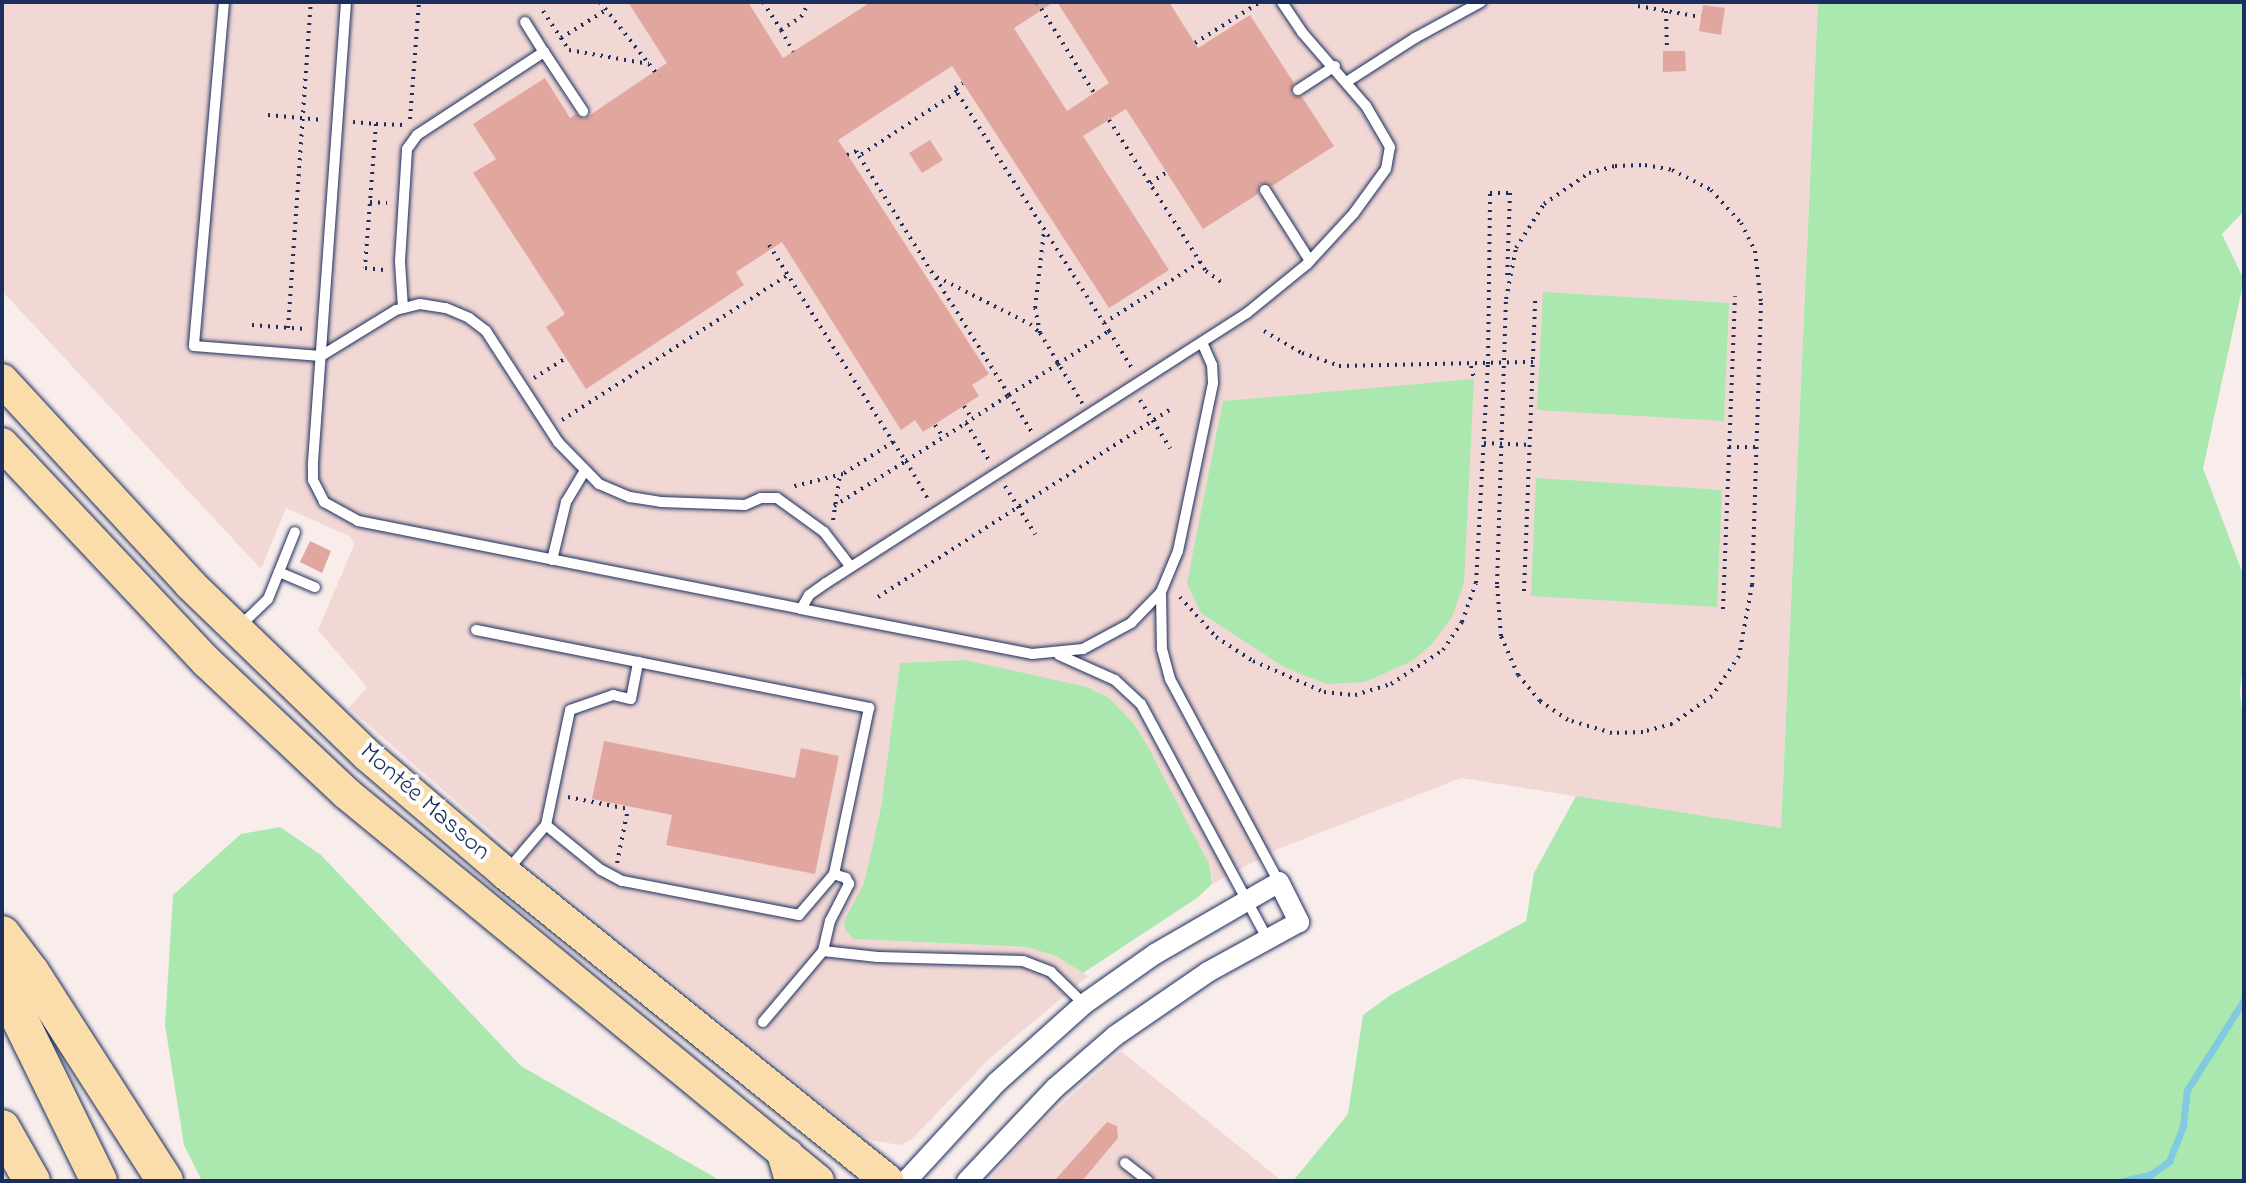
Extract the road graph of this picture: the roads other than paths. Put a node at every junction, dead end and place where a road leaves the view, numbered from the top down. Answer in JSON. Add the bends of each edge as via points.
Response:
{"nodes":[{"id":1,"x":224,"y":2,"type":"edge"},
{"id":2,"x":346,"y":2,"type":"edge"},
{"id":3,"x":1282,"y":2,"type":"edge"},
{"id":4,"x":1480,"y":2,"type":"edge"},
{"id":5,"x":525,"y":22,"type":"dead end"},
{"id":6,"x":544,"y":52,"type":"junction"},
{"id":7,"x":1335,"y":66,"type":"junction"},
{"id":8,"x":1348,"y":81,"type":"junction"},
{"id":9,"x":1298,"y":90,"type":"dead end"},
{"id":10,"x":583,"y":111,"type":"dead end"},
{"id":11,"x":1265,"y":190,"type":"dead end"},
{"id":12,"x":1310,"y":261,"type":"junction"},
{"id":13,"x":403,"y":308,"type":"junction"},
{"id":14,"x":1202,"y":343,"type":"junction"},
{"id":15,"x":321,"y":356,"type":"junction"},
{"id":16,"x":2,"y":380,"type":"edge"},
{"id":17,"x":2,"y":444,"type":"edge"},
{"id":18,"x":584,"y":472,"type":"junction"},
{"id":19,"x":295,"y":532,"type":"dead end"},
{"id":20,"x":552,"y":560,"type":"junction"},
{"id":21,"x":851,"y":567,"type":"junction"},
{"id":22,"x":279,"y":572,"type":"junction"},
{"id":23,"x":315,"y":587,"type":"dead end"},
{"id":24,"x":1161,"y":592,"type":"junction"},
{"id":25,"x":801,"y":609,"type":"junction"},
{"id":26,"x":236,"y":630,"type":"junction"},
{"id":27,"x":476,"y":630,"type":"dead end"},
{"id":28,"x":1057,"y":654,"type":"junction"},
{"id":29,"x":638,"y":662,"type":"junction"},
{"id":30,"x":546,"y":825,"type":"junction"},
{"id":31,"x":505,"y":873,"type":"junction"},
{"id":32,"x":834,"y":874,"type":"junction"},
{"id":33,"x":1279,"y":882,"type":"junction"},
{"id":34,"x":1246,"y":900,"type":"junction"},
{"id":35,"x":2,"y":934,"type":"edge"},
{"id":36,"x":1267,"y":938,"type":"junction"},
{"id":37,"x":823,"y":951,"type":"junction"},
{"id":38,"x":2,"y":983,"type":"edge"},
{"id":39,"x":1084,"y":1004,"type":"junction"},
{"id":40,"x":763,"y":1022,"type":"dead end"},
{"id":41,"x":2,"y":1128,"type":"edge"},
{"id":42,"x":1125,"y":1163,"type":"dead end"},
{"id":43,"x":789,"y":1169,"type":"edge"},
{"id":44,"x":32,"y":1181,"type":"edge"},
{"id":45,"x":99,"y":1181,"type":"edge"},
{"id":46,"x":165,"y":1181,"type":"edge"},
{"id":47,"x":818,"y":1181,"type":"edge"},
{"id":48,"x":888,"y":1181,"type":"edge"},
{"id":49,"x":906,"y":1181,"type":"edge"},
{"id":50,"x":967,"y":1181,"type":"edge"},
{"id":51,"x":1148,"y":1181,"type":"edge"}],
"edges":[{"from":1,"to":15,"type":"lane","via":[[194,346]]},
{"from":2,"to":15,"type":"lane"},
{"from":3,"to":7,"type":"lane"},
{"from":4,"to":8,"type":"lane"},
{"from":5,"to":6,"type":"lane"},
{"from":6,"to":10,"type":"lane"},
{"from":6,"to":13,"type":"lane","via":[[410,144],[400,261]]},
{"from":7,"to":8,"type":"lane"},
{"from":7,"to":9,"type":"lane"},
{"from":8,"to":12,"type":"lane","via":[[1386,137],[1389,158],[1379,181]]},
{"from":11,"to":12,"type":"lane"},
{"from":12,"to":14,"type":"lane","via":[[1263,302]]},
{"from":13,"to":15,"type":"lane"},
{"from":13,"to":18,"type":"lane","via":[[446,308],[486,331],[558,442]]},
{"from":14,"to":21,"type":"lane"},
{"from":14,"to":24,"type":"lane","via":[[1213,383],[1178,551]]},
{"from":15,"to":20,"type":"lane","via":[[313,480],[332,510],[358,521]]},
{"from":16,"to":26,"type":"main road","name":"Montée Masson"},
{"from":17,"to":43,"type":"main road","name":"Montée Masson","via":[[207,662],[346,793]]},
{"from":18,"to":20,"type":"lane","via":[[566,502]]},
{"from":18,"to":21,"type":"lane","via":[[599,484],[644,500],[745,505],[777,498],[824,532]]},
{"from":19,"to":22,"type":"lane"},
{"from":20,"to":25,"type":"lane"},
{"from":21,"to":25,"type":"lane","via":[[814,591]]},
{"from":22,"to":23,"type":"lane"},
{"from":22,"to":26,"type":"lane","via":[[268,599]]},
{"from":24,"to":28,"type":"lane","via":[[1110,637]]},
{"from":24,"to":33,"type":"lane","via":[[1162,649],[1170,679]]},
{"from":25,"to":28,"type":"lane","via":[[970,644]]},
{"from":26,"to":31,"type":"main road","name":"Montée Masson","via":[[403,787]]},
{"from":27,"to":29,"type":"lane"},
{"from":28,"to":34,"type":"lane","via":[[1115,680],[1141,704]]},
{"from":29,"to":30,"type":"lane","via":[[631,699],[613,695],[570,710]]},
{"from":29,"to":32,"type":"lane","via":[[869,708]]},
{"from":30,"to":31,"type":"lane"},
{"from":30,"to":32,"type":"lane","via":[[622,881],[799,915]]},
{"from":31,"to":48,"type":"main road","name":"Montée Masson"},
{"from":32,"to":37,"type":"lane","via":[[849,884],[830,921]]},
{"from":33,"to":34,"type":"street"},
{"from":33,"to":36,"type":"street","via":[[1299,922]]},
{"from":34,"to":36,"type":"lane"},
{"from":34,"to":39,"type":"street"},
{"from":35,"to":46,"type":"highway"},
{"from":36,"to":50,"type":"street","via":[[1103,1045]]},
{"from":37,"to":39,"type":"lane","via":[[1023,961],[1051,972]]},
{"from":37,"to":40,"type":"lane"},
{"from":38,"to":45,"type":"highway"},
{"from":39,"to":49,"type":"street","via":[[996,1083]]},
{"from":41,"to":44,"type":"highway"},
{"from":42,"to":51,"type":"lane"},
{"from":43,"to":47,"type":"main road","name":"Montée Masson"}]}
